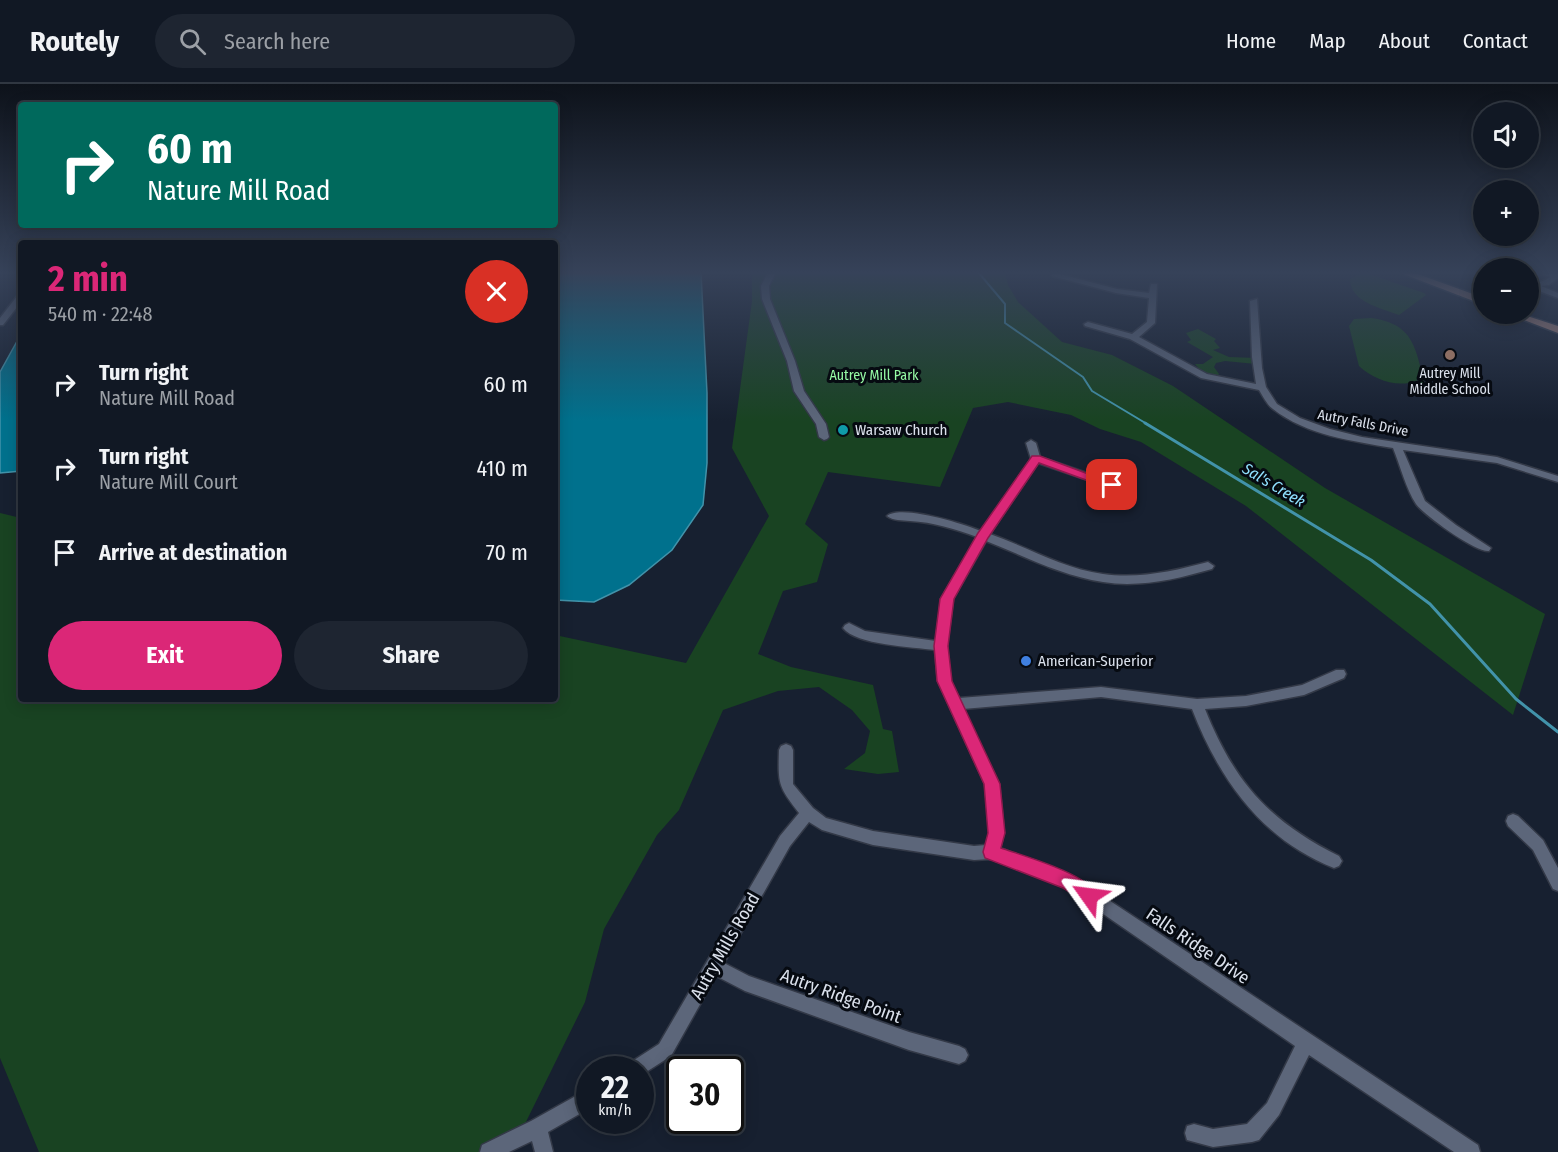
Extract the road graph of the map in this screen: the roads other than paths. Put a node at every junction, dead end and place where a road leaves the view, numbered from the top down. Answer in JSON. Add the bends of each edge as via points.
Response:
{"nodes":[{"id":1,"x":775,"y":322,"type":"edge"},
{"id":2,"x":1151,"y":322,"type":"edge"},
{"id":3,"x":1256,"y":322,"type":"edge"},
{"id":4,"x":1539,"y":323,"type":"edge"},
{"id":5,"x":1088,"y":324,"type":"dead end"},
{"id":6,"x":1558,"y":330,"type":"edge"},
{"id":7,"x":1133,"y":337,"type":"junction"},
{"id":8,"x":1261,"y":388,"type":"junction"},
{"id":9,"x":824,"y":437,"type":"dead end"},
{"id":10,"x":1031,"y":443,"type":"dead end"},
{"id":11,"x":1396,"y":444,"type":"junction"},
{"id":12,"x":1036,"y":459,"type":"junction"},
{"id":13,"x":1558,"y":479,"type":"edge"},
{"id":14,"x":1112,"y":485,"type":"dead end"},
{"id":15,"x":892,"y":516,"type":"dead end"},
{"id":16,"x":983,"y":536,"type":"junction"},
{"id":17,"x":1485,"y":548,"type":"dead end"},
{"id":18,"x":1208,"y":566,"type":"dead end"},
{"id":19,"x":849,"y":628,"type":"dead end"},
{"id":20,"x":941,"y":646,"type":"junction"},
{"id":21,"x":1340,"y":674,"type":"dead end"},
{"id":22,"x":956,"y":704,"type":"junction"},
{"id":23,"x":1197,"y":705,"type":"junction"},
{"id":24,"x":786,"y":750,"type":"dead end"},
{"id":25,"x":808,"y":813,"type":"junction"},
{"id":26,"x":1513,"y":821,"type":"dead end"},
{"id":27,"x":991,"y":852,"type":"junction"},
{"id":28,"x":1334,"y":861,"type":"dead end"},
{"id":29,"x":1558,"y":884,"type":"edge"},
{"id":30,"x":714,"y":966,"type":"junction"},
{"id":31,"x":1306,"y":1043,"type":"junction"},
{"id":32,"x":959,"y":1055,"type":"dead end"},
{"id":33,"x":654,"y":1057,"type":"edge"},
{"id":34,"x":576,"y":1105,"type":"edge"},
{"id":35,"x":538,"y":1128,"type":"junction"},
{"id":36,"x":1194,"y":1133,"type":"dead end"},
{"id":37,"x":489,"y":1152,"type":"edge"},
{"id":38,"x":544,"y":1152,"type":"edge"},
{"id":39,"x":1471,"y":1152,"type":"edge"}],
"edges":[{"from":1,"to":9,"type":"street","via":[[799,391],[821,424]]},
{"from":2,"to":7,"type":"street"},
{"from":3,"to":8,"type":"street"},
{"from":4,"to":6,"type":"main road"},
{"from":5,"to":7,"type":"street"},
{"from":7,"to":8,"type":"street","via":[[1204,376]]},
{"from":8,"to":11,"type":"street","name":"Autry Falls Drive","via":[[1274,407],[1293,420],[1316,429]]},
{"from":10,"to":12,"type":"street"},
{"from":11,"to":13,"type":"street","name":"Autry Falls Drive","via":[[1490,458]]},
{"from":11,"to":17,"type":"street","via":[[1421,503]]},
{"from":12,"to":14,"type":"street"},
{"from":12,"to":16,"type":"street"},
{"from":15,"to":16,"type":"street","via":[[912,516]]},
{"from":16,"to":18,"type":"street","via":[[1088,576],[1131,581]]},
{"from":16,"to":20,"type":"street","via":[[947,599]]},
{"from":19,"to":20,"type":"street","via":[[863,635]]},
{"from":20,"to":22,"type":"street","via":[[944,681]]},
{"from":21,"to":23,"type":"street","via":[[1304,690]]},
{"from":22,"to":23,"type":"street","via":[[1101,692]]},
{"from":22,"to":27,"type":"street","via":[[992,784],[997,833]]},
{"from":23,"to":28,"type":"street","via":[[1225,769],[1246,797],[1274,825],[1306,848]]},
{"from":24,"to":25,"type":"street","name":"Falls Ridge Drive","via":[[787,787]]},
{"from":25,"to":27,"type":"street","name":"Falls Ridge Drive","via":[[829,826],[873,838],[974,854]]},
{"from":25,"to":30,"type":"street","name":"Autry Mills Road","via":[[785,841]]},
{"from":26,"to":29,"type":"street","via":[[1538,845]]},
{"from":27,"to":31,"type":"street","name":"Falls Ridge Drive","via":[[1069,882]]},
{"from":30,"to":32,"type":"street","name":"Autry Ridge Point","via":[[745,983]]},
{"from":30,"to":33,"type":"street","name":"Autry Mills Road","via":[[665,1050]]},
{"from":31,"to":36,"type":"street","via":[[1273,1109],[1252,1133],[1213,1138]]},
{"from":31,"to":39,"type":"street","name":"Falls Ridge Drive"},
{"from":34,"to":35,"type":"street"},
{"from":35,"to":37,"type":"street"},
{"from":35,"to":38,"type":"street"}]}
